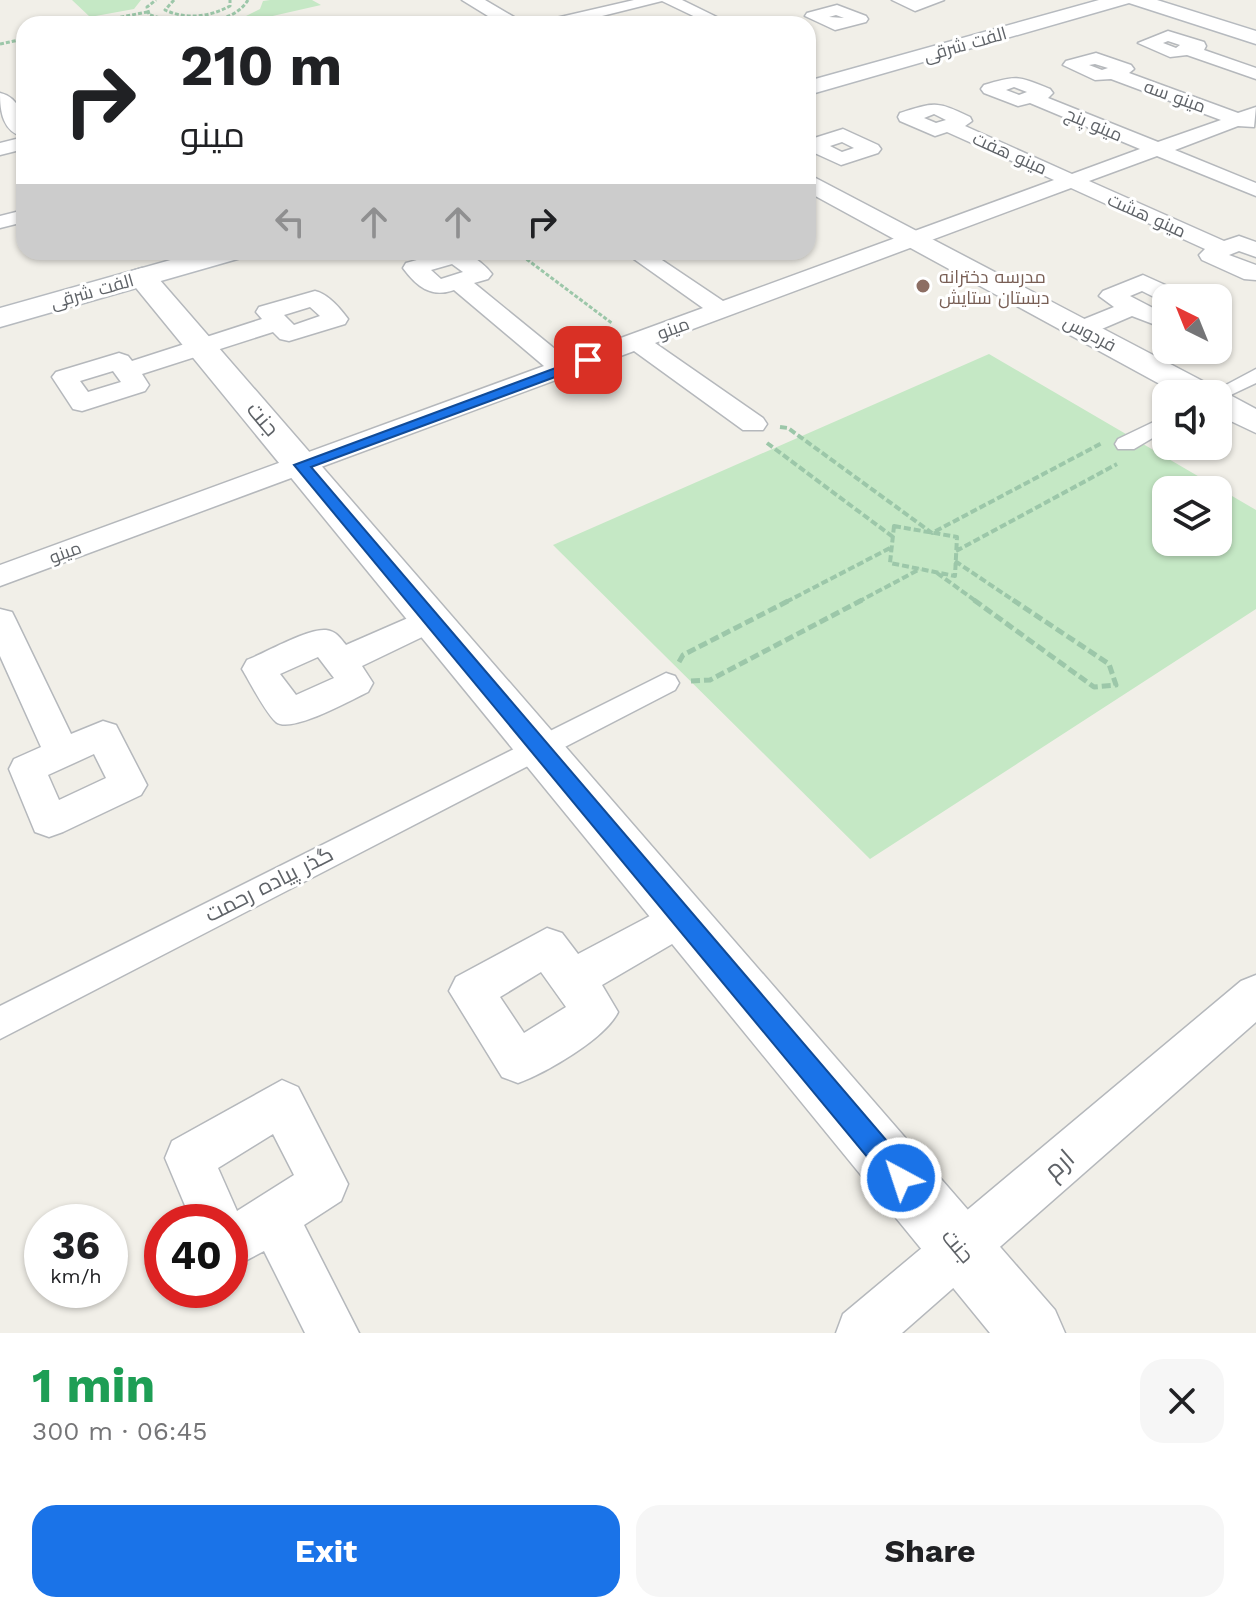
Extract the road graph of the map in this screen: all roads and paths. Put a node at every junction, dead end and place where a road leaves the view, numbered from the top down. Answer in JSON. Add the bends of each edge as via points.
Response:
{"nodes":[{"id":1,"x":156,"y":0,"type":"edge"},
{"id":2,"x":174,"y":0,"type":"edge"},
{"id":3,"x":230,"y":0,"type":"edge"},
{"id":4,"x":248,"y":0,"type":"edge"},
{"id":5,"x":471,"y":0,"type":"edge"},
{"id":6,"x":655,"y":0,"type":"edge"},
{"id":7,"x":669,"y":0,"type":"edge"},
{"id":8,"x":900,"y":0,"type":"edge"},
{"id":9,"x":936,"y":0,"type":"edge"},
{"id":10,"x":1083,"y":0,"type":"edge"},
{"id":11,"x":1121,"y":0,"type":"edge"},
{"id":12,"x":1137,"y":0,"type":"edge"},
{"id":13,"x":1177,"y":0,"type":"edge"},
{"id":14,"x":803,"y":4,"type":"dead end"},
{"id":15,"x":556,"y":6,"type":"dead end"},
{"id":16,"x":166,"y":11,"type":"junction"},
{"id":17,"x":824,"y":13,"type":"dead end"},
{"id":18,"x":150,"y":14,"type":"junction"},
{"id":19,"x":211,"y":14,"type":"junction"},
{"id":20,"x":138,"y":16,"type":"edge"},
{"id":21,"x":144,"y":16,"type":"edge"},
{"id":22,"x":157,"y":16,"type":"edge"},
{"id":23,"x":214,"y":16,"type":"edge"},
{"id":24,"x":227,"y":16,"type":"edge"},
{"id":25,"x":501,"y":16,"type":"edge"},
{"id":26,"x":576,"y":16,"type":"edge"},
{"id":27,"x":602,"y":16,"type":"edge"},
{"id":28,"x":705,"y":16,"type":"edge"},
{"id":29,"x":1256,"y":25,"type":"edge"},
{"id":30,"x":1256,"y":38,"type":"edge"},
{"id":31,"x":1186,"y":49,"type":"dead end"},
{"id":32,"x":1112,"y":73,"type":"dead end"},
{"id":33,"x":1256,"y":74,"type":"edge"},
{"id":34,"x":816,"y":75,"type":"edge"},
{"id":35,"x":816,"y":86,"type":"edge"},
{"id":36,"x":1031,"y":97,"type":"dead end"},
{"id":37,"x":0,"y":100,"type":"edge"},
{"id":38,"x":16,"y":120,"type":"edge"},
{"id":39,"x":1250,"y":120,"type":"edge"},
{"id":40,"x":949,"y":126,"type":"dead end"},
{"id":41,"x":1157,"y":150,"type":"junction"},
{"id":42,"x":1072,"y":181,"type":"junction"},
{"id":43,"x":816,"y":186,"type":"edge"},
{"id":44,"x":1256,"y":190,"type":"edge"},
{"id":45,"x":915,"y":239,"type":"junction"},
{"id":46,"x":1223,"y":249,"type":"junction"},
{"id":47,"x":1256,"y":250,"type":"edge"},
{"id":48,"x":528,"y":260,"type":"edge"},
{"id":49,"x":647,"y":260,"type":"edge"},
{"id":50,"x":147,"y":261,"type":"edge"},
{"id":51,"x":1256,"y":272,"type":"edge"},
{"id":52,"x":458,"y":282,"type":"dead end"},
{"id":53,"x":1152,"y":286,"type":"edge"},
{"id":54,"x":0,"y":302,"type":"edge"},
{"id":55,"x":1133,"y":307,"type":"junction"},
{"id":56,"x":721,"y":310,"type":"junction"},
{"id":57,"x":1152,"y":316,"type":"edge"},
{"id":58,"x":0,"y":318,"type":"edge"},
{"id":59,"x":278,"y":322,"type":"dead end"},
{"id":60,"x":1081,"y":329,"type":"junction"},
{"id":61,"x":637,"y":342,"type":"junction"},
{"id":62,"x":202,"y":346,"type":"junction"},
{"id":63,"x":563,"y":369,"type":"junction"},
{"id":64,"x":126,"y":371,"type":"dead end"},
{"id":65,"x":1256,"y":375,"type":"edge"},
{"id":66,"x":1176,"y":380,"type":"edge"},
{"id":67,"x":1232,"y":388,"type":"edge"},
{"id":68,"x":1232,"y":410,"type":"edge"},
{"id":69,"x":1256,"y":423,"type":"edge"},
{"id":70,"x":753,"y":424,"type":"junction"},
{"id":71,"x":1152,"y":430,"type":"edge"},
{"id":72,"x":1126,"y":444,"type":"junction"},
{"id":73,"x":302,"y":465,"type":"junction"},
{"id":74,"x":932,"y":533,"type":"junction"},
{"id":75,"x":893,"y":537,"type":"junction"},
{"id":76,"x":892,"y":547,"type":"junction"},
{"id":77,"x":956,"y":551,"type":"junction"},
{"id":78,"x":955,"y":561,"type":"junction"},
{"id":79,"x":920,"y":569,"type":"junction"},
{"id":80,"x":937,"y":573,"type":"junction"},
{"id":81,"x":0,"y":576,"type":"edge"},
{"id":82,"x":431,"y":619,"type":"junction"},
{"id":83,"x":0,"y":620,"type":"edge"},
{"id":84,"x":340,"y":662,"type":"dead end"},
{"id":85,"x":666,"y":683,"type":"junction"},
{"id":86,"x":538,"y":746,"type":"junction"},
{"id":87,"x":62,"y":753,"type":"dead end"},
{"id":88,"x":682,"y":917,"type":"junction"},
{"id":89,"x":572,"y":980,"type":"dead end"},
{"id":90,"x":1256,"y":995,"type":"edge"},
{"id":91,"x":0,"y":1023,"type":"edge"},
{"id":92,"x":209,"y":1204,"type":"edge"},
{"id":93,"x":273,"y":1216,"type":"junction"},
{"id":94,"x":248,"y":1232,"type":"edge"},
{"id":95,"x":961,"y":1249,"type":"junction"},
{"id":96,"x":333,"y":1333,"type":"edge"},
{"id":97,"x":862,"y":1333,"type":"edge"},
{"id":98,"x":1032,"y":1333,"type":"edge"}],
"edges":[{"from":1,"to":18,"type":"path","via":[[147,7]]},
{"from":2,"to":16,"type":"path"},
{"from":3,"to":19,"type":"path","via":[[230,6]]},
{"from":4,"to":24,"type":"path","via":[[245,8]]},
{"from":5,"to":25,"type":"street"},
{"from":6,"to":27,"type":"street"},
{"from":7,"to":28,"type":"street"},
{"from":8,"to":9,"type":"street","via":[[915,6]]},
{"from":10,"to":34,"type":"main road","name":"الفت شرقی"},
{"from":11,"to":35,"type":"main road","name":"الفت شرقی"},
{"from":12,"to":30,"type":"main road"},
{"from":13,"to":29,"type":"main road"},
{"from":14,"to":17,"type":"street"},
{"from":15,"to":26,"type":"street"},
{"from":16,"to":18,"type":"path"},
{"from":16,"to":19,"type":"path"},
{"from":18,"to":20,"type":"path"},
{"from":18,"to":21,"type":"path"},
{"from":18,"to":22,"type":"path"},
{"from":19,"to":23,"type":"path"},
{"from":31,"to":33,"type":"street"},
{"from":32,"to":39,"type":"street","name":"مینو سه"},
{"from":36,"to":41,"type":"street","name":"مینو پنج"},
{"from":37,"to":38,"type":"street"},
{"from":39,"to":41,"type":"street","name":"مینو"},
{"from":40,"to":42,"type":"street","name":"مینو هفت"},
{"from":41,"to":42,"type":"street","name":"مینو"},
{"from":41,"to":44,"type":"street","name":"مینو پنج"},
{"from":42,"to":45,"type":"street","name":"مینو"},
{"from":42,"to":46,"type":"street","name":"مینو هشت"},
{"from":43,"to":45,"type":"street","name":"فردوس"},
{"from":45,"to":56,"type":"street","name":"مینو"},
{"from":45,"to":60,"type":"street","name":"فردوس"},
{"from":46,"to":47,"type":"street","via":[[1239,243]]},
{"from":46,"to":51,"type":"street","via":[[1210,255]]},
{"from":48,"to":61,"type":"path"},
{"from":49,"to":56,"type":"street"},
{"from":50,"to":54,"type":"main road","name":"الفت شرقی"},
{"from":50,"to":58,"type":"main road","name":"الفت شرقی"},
{"from":50,"to":62,"type":"street","name":"جنت"},
{"from":52,"to":63,"type":"street"},
{"from":53,"to":55,"type":"street","via":[[1143,282],[1111,296]]},
{"from":55,"to":57,"type":"street"},
{"from":55,"to":60,"type":"street"},
{"from":56,"to":61,"type":"street","name":"مینو"},
{"from":59,"to":62,"type":"street"},
{"from":60,"to":66,"type":"street","name":"فردوس"},
{"from":61,"to":63,"type":"street","name":"مینو"},
{"from":61,"to":70,"type":"street"},
{"from":62,"to":64,"type":"street"},
{"from":62,"to":73,"type":"street","name":"جنت"},
{"from":63,"to":73,"type":"street","name":"مینو"},
{"from":65,"to":67,"type":"street"},
{"from":68,"to":69,"type":"street"},
{"from":70,"to":74,"type":"path","via":[[788,428]]},
{"from":70,"to":75,"type":"path","via":[[765,441]]},
{"from":71,"to":72,"type":"street"},
{"from":72,"to":74,"type":"path","via":[[1103,442]]},
{"from":72,"to":77,"type":"path","via":[[1125,460]]},
{"from":73,"to":81,"type":"street","name":"مینو"},
{"from":73,"to":82,"type":"street","name":"جنت"},
{"from":74,"to":75,"type":"path","via":[[894,526]]},
{"from":74,"to":77,"type":"path","via":[[957,537]]},
{"from":75,"to":76,"type":"path"},
{"from":76,"to":79,"type":"path","via":[[890,563]]},
{"from":76,"to":85,"type":"path","via":[[683,655]]},
{"from":77,"to":78,"type":"path"},
{"from":78,"to":80,"type":"path","via":[[955,576]]},
{"from":78,"to":80,"type":"path","via":[[1109,664],[1116,685],[1094,687]]},
{"from":79,"to":80,"type":"path"},
{"from":79,"to":85,"type":"path","via":[[710,680]]},
{"from":82,"to":84,"type":"street"},
{"from":82,"to":86,"type":"street","name":"جنت"},
{"from":83,"to":87,"type":"street"},
{"from":85,"to":86,"type":"street","name":"گذر پیاده رحمت"},
{"from":86,"to":88,"type":"street","name":"جنت"},
{"from":86,"to":91,"type":"street","name":"گذر پیاده رحمت"},
{"from":88,"to":89,"type":"street"},
{"from":88,"to":95,"type":"street","name":"جنت"},
{"from":90,"to":95,"type":"street","name":"ارم"},
{"from":92,"to":93,"type":"street","via":[[189,1158],[282,1103],[324,1184]]},
{"from":93,"to":94,"type":"street"},
{"from":93,"to":96,"type":"street"},
{"from":95,"to":97,"type":"street","name":"ارم"},
{"from":95,"to":98,"type":"street","name":"جنت"}]}
